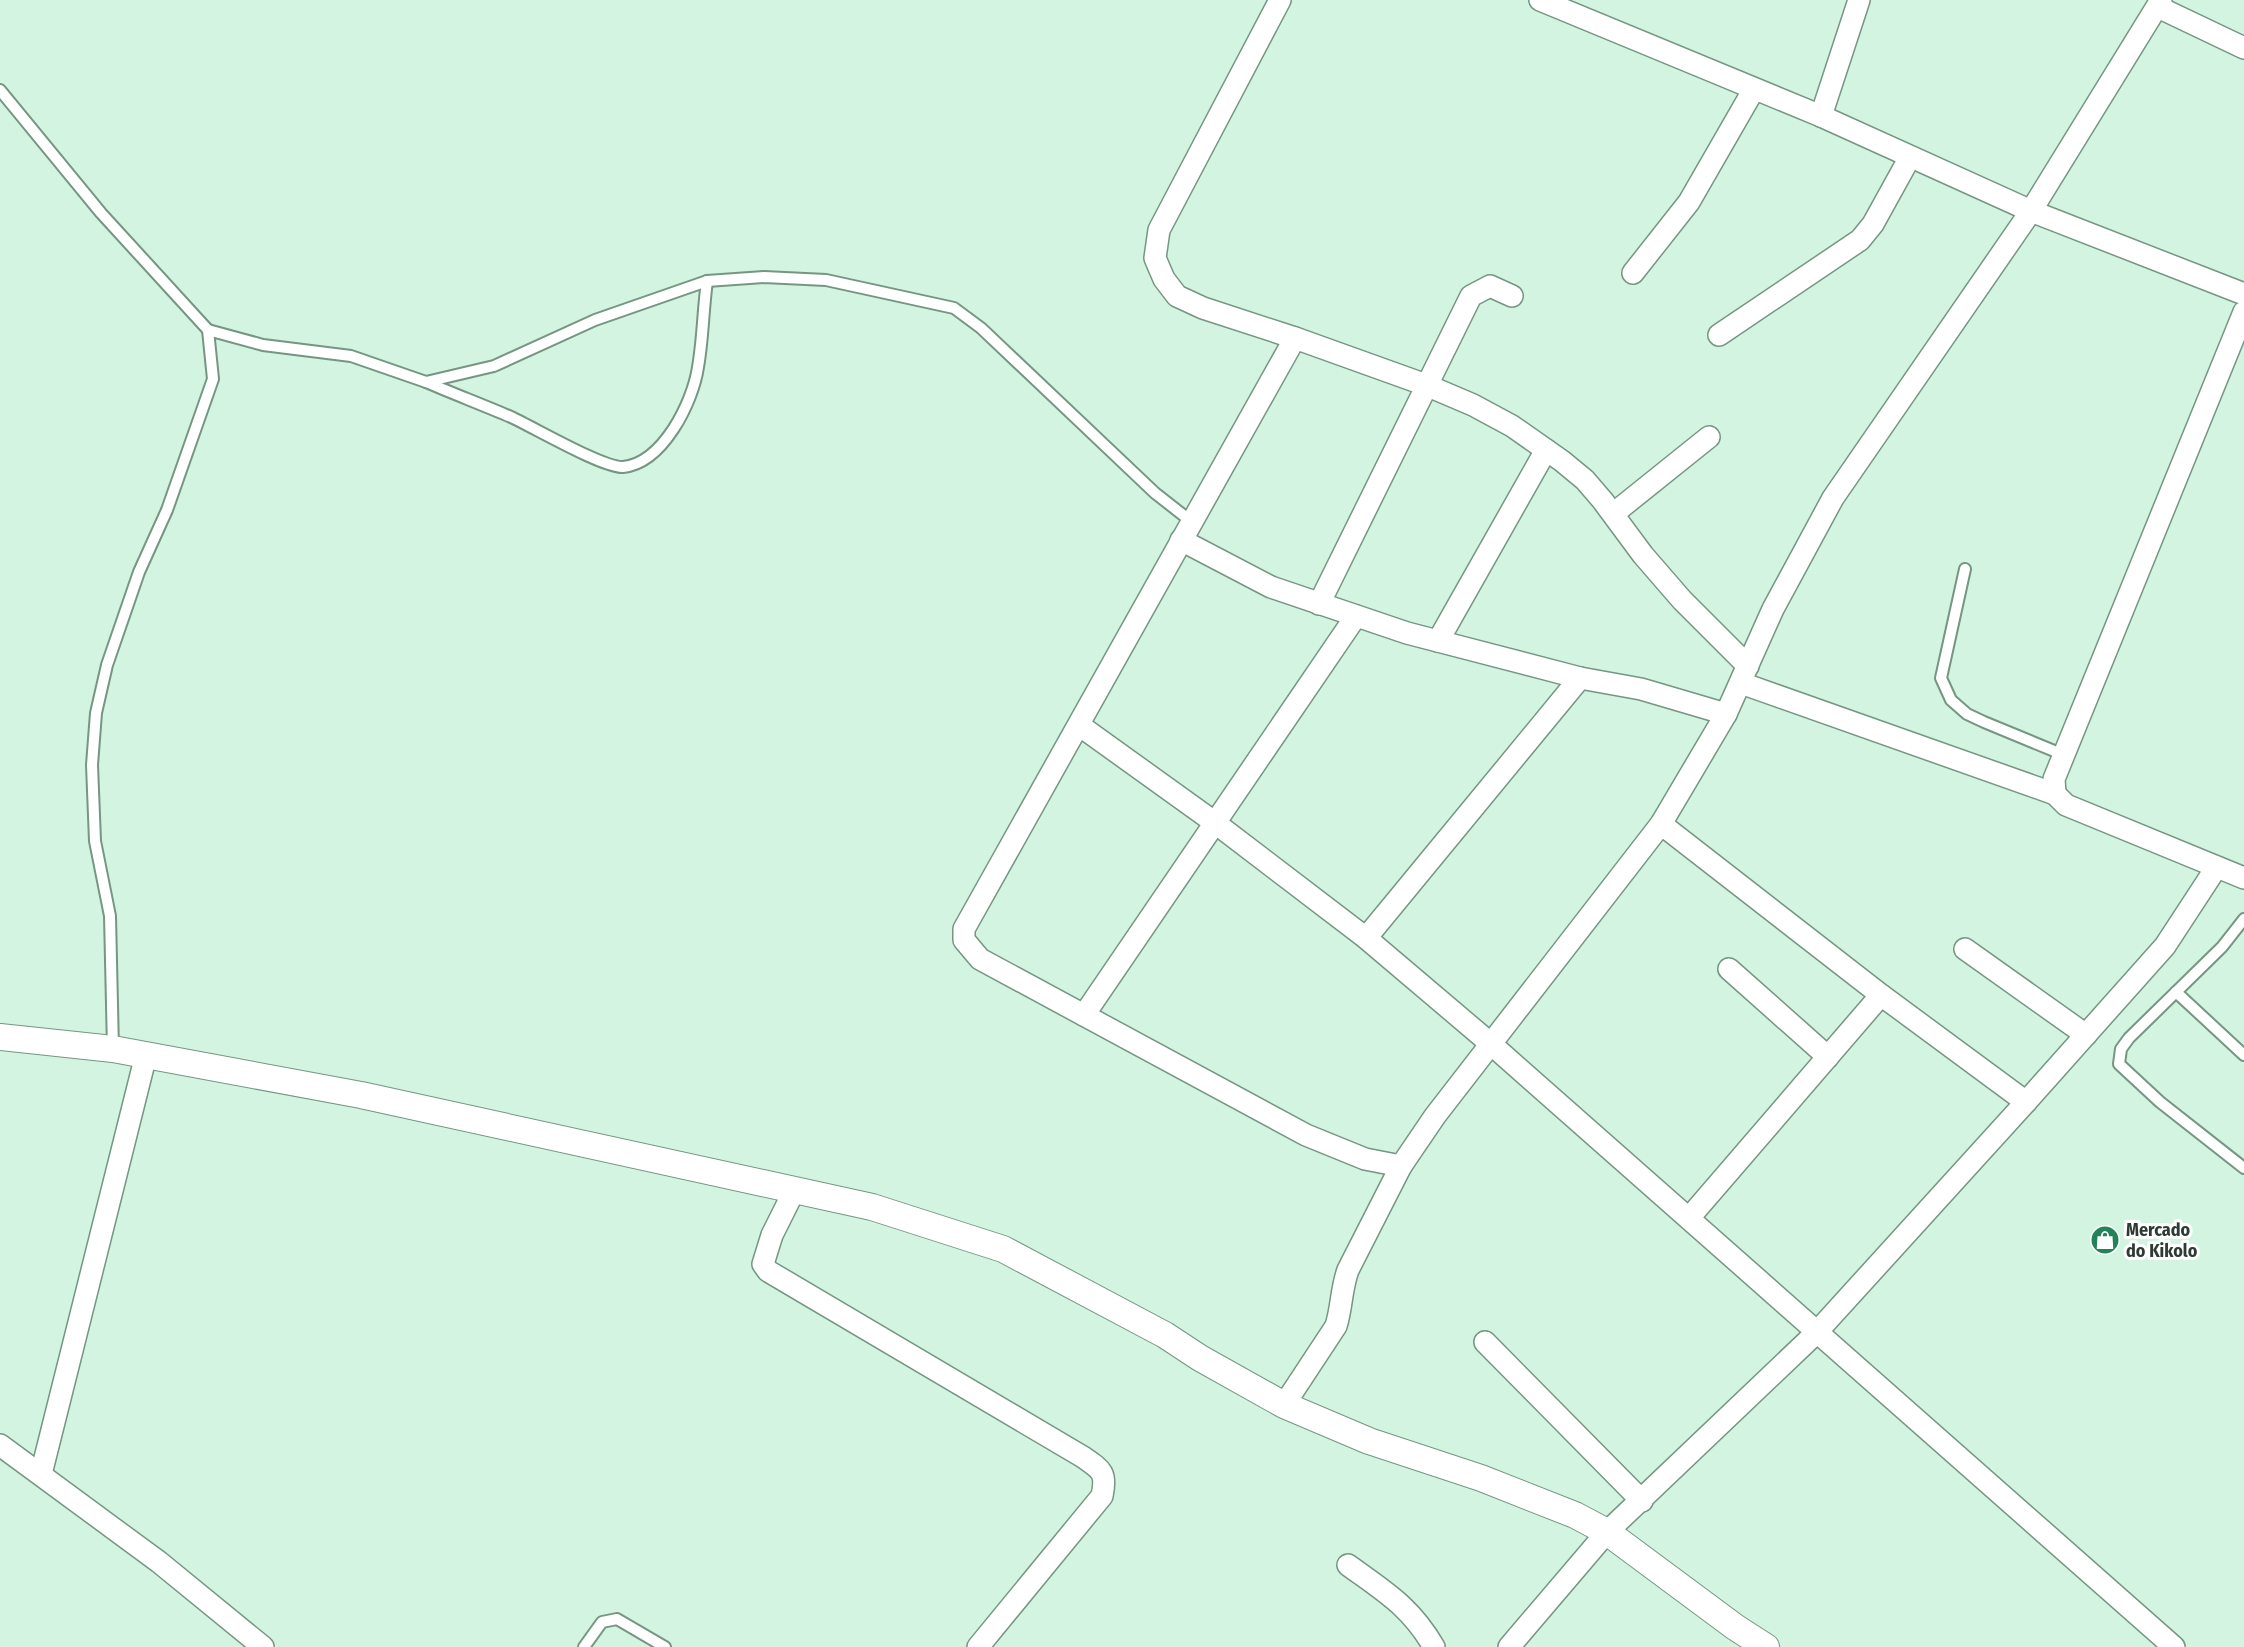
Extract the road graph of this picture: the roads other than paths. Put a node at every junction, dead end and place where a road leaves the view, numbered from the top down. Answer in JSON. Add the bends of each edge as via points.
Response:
{"nodes":[{"id":1,"x":1280,"y":0,"type":"edge"},
{"id":2,"x":1540,"y":0,"type":"edge"},
{"id":3,"x":1859,"y":0,"type":"edge"},
{"id":4,"x":2160,"y":2,"type":"edge"},
{"id":5,"x":2244,"y":48,"type":"edge"},
{"id":6,"x":1754,"y":89,"type":"junction"},
{"id":7,"x":0,"y":90,"type":"edge"},
{"id":8,"x":1821,"y":116,"type":"junction"},
{"id":9,"x":1910,"y":157,"type":"junction"},
{"id":10,"x":2031,"y":211,"type":"junction"},
{"id":11,"x":1633,"y":273,"type":"dead end"},
{"id":12,"x":707,"y":281,"type":"junction"},
{"id":13,"x":2244,"y":294,"type":"edge"},
{"id":14,"x":1512,"y":296,"type":"dead end"},
{"id":15,"x":2244,"y":312,"type":"edge"},
{"id":16,"x":208,"y":330,"type":"junction"},
{"id":17,"x":1719,"y":335,"type":"dead end"},
{"id":18,"x":1295,"y":338,"type":"junction"},
{"id":19,"x":426,"y":382,"type":"junction"},
{"id":20,"x":1426,"y":386,"type":"junction"},
{"id":21,"x":1709,"y":437,"type":"dead end"},
{"id":22,"x":1546,"y":450,"type":"junction"},
{"id":23,"x":1613,"y":514,"type":"junction"},
{"id":24,"x":1187,"y":531,"type":"junction"},
{"id":25,"x":1965,"y":569,"type":"dead end"},
{"id":26,"x":1319,"y":604,"type":"junction"},
{"id":27,"x":1356,"y":616,"type":"junction"},
{"id":28,"x":1438,"y":641,"type":"junction"},
{"id":29,"x":1745,"y":674,"type":"junction"},
{"id":30,"x":1580,"y":678,"type":"junction"},
{"id":31,"x":1726,"y":714,"type":"junction"},
{"id":32,"x":1079,"y":725,"type":"junction"},
{"id":33,"x":2064,"y":755,"type":"junction"},
{"id":34,"x":2055,"y":794,"type":"junction"},
{"id":35,"x":1214,"y":822,"type":"junction"},
{"id":36,"x":1661,"y":825,"type":"junction"},
{"id":37,"x":2216,"y":868,"type":"junction"},
{"id":38,"x":2244,"y":877,"type":"edge"},
{"id":39,"x":2244,"y":919,"type":"edge"},
{"id":40,"x":1366,"y":938,"type":"junction"},
{"id":41,"x":1965,"y":949,"type":"dead end"},
{"id":42,"x":1729,"y":969,"type":"dead end"},
{"id":43,"x":2176,"y":992,"type":"junction"},
{"id":44,"x":1881,"y":995,"type":"junction"},
{"id":45,"x":1084,"y":1015,"type":"junction"},
{"id":46,"x":2086,"y":1035,"type":"junction"},
{"id":47,"x":0,"y":1037,"type":"edge"},
{"id":48,"x":1491,"y":1044,"type":"junction"},
{"id":49,"x":113,"y":1049,"type":"junction"},
{"id":50,"x":146,"y":1055,"type":"junction"},
{"id":51,"x":2244,"y":1055,"type":"edge"},
{"id":52,"x":1828,"y":1057,"type":"junction"},
{"id":53,"x":2026,"y":1102,"type":"junction"},
{"id":54,"x":1401,"y":1166,"type":"junction"},
{"id":55,"x":2244,"y":1168,"type":"edge"},
{"id":56,"x":795,"y":1191,"type":"junction"},
{"id":57,"x":1689,"y":1218,"type":"junction"},
{"id":58,"x":1816,"y":1333,"type":"junction"},
{"id":59,"x":1485,"y":1342,"type":"dead end"},
{"id":60,"x":1284,"y":1405,"type":"junction"},
{"id":61,"x":0,"y":1445,"type":"edge"},
{"id":62,"x":41,"y":1474,"type":"junction"},
{"id":63,"x":1642,"y":1501,"type":"junction"},
{"id":64,"x":1607,"y":1532,"type":"junction"},
{"id":65,"x":1348,"y":1565,"type":"dead end"},
{"id":66,"x":263,"y":1647,"type":"edge"},
{"id":67,"x":584,"y":1647,"type":"edge"},
{"id":68,"x":665,"y":1647,"type":"edge"},
{"id":69,"x":978,"y":1647,"type":"edge"},
{"id":70,"x":1434,"y":1647,"type":"edge"},
{"id":71,"x":1509,"y":1647,"type":"edge"},
{"id":72,"x":1766,"y":1647,"type":"edge"},
{"id":73,"x":2174,"y":1647,"type":"edge"}],
"edges":[{"from":1,"to":18,"type":"street","via":[[1179,188],[1159,230],[1155,258],[1177,296]]},
{"from":2,"to":6,"type":"street"},
{"from":3,"to":8,"type":"street"},
{"from":4,"to":5,"type":"street"},
{"from":4,"to":10,"type":"street"},
{"from":6,"to":8,"type":"street"},
{"from":6,"to":11,"type":"street","via":[[1689,202]]},
{"from":7,"to":16,"type":"lane","via":[[101,213]]},
{"from":8,"to":9,"type":"street"},
{"from":9,"to":10,"type":"street"},
{"from":9,"to":17,"type":"street","via":[[1860,240]]},
{"from":10,"to":13,"type":"street"},
{"from":10,"to":29,"type":"street","via":[[1833,498],[1773,609]]},
{"from":12,"to":19,"type":"lane","via":[[595,320],[494,366]]},
{"from":12,"to":19,"type":"lane","via":[[698,369],[676,428],[654,452],[636,463],[621,467],[599,460]]},
{"from":12,"to":24,"type":"lane","via":[[764,277],[826,280],[954,308],[981,328],[1155,493]]},
{"from":14,"to":20,"type":"street","via":[[1490,286],[1471,296]]},
{"from":15,"to":33,"type":"street"},
{"from":16,"to":19,"type":"lane","via":[[263,345],[351,356]]},
{"from":16,"to":49,"type":"lane","via":[[213,379],[167,510],[139,572],[107,665],[96,713],[95,841],[110,916]]},
{"from":18,"to":20,"type":"street"},
{"from":18,"to":24,"type":"street"},
{"from":20,"to":22,"type":"street","via":[[1512,426]]},
{"from":20,"to":26,"type":"street"},
{"from":21,"to":23,"type":"street"},
{"from":22,"to":23,"type":"street","via":[[1585,480]]},
{"from":22,"to":28,"type":"street"},
{"from":23,"to":29,"type":"street"},
{"from":24,"to":26,"type":"street","via":[[1270,587]]},
{"from":24,"to":32,"type":"street"},
{"from":25,"to":33,"type":"lane","via":[[1941,678],[1951,700],[1983,722]]},
{"from":26,"to":27,"type":"street"},
{"from":27,"to":28,"type":"street"},
{"from":27,"to":35,"type":"street"},
{"from":28,"to":30,"type":"street"},
{"from":29,"to":31,"type":"street"},
{"from":29,"to":34,"type":"street"},
{"from":30,"to":31,"type":"street","via":[[1641,689]]},
{"from":30,"to":40,"type":"street"},
{"from":31,"to":36,"type":"street"},
{"from":32,"to":35,"type":"street"},
{"from":32,"to":45,"type":"street","via":[[964,929],[964,940],[980,959]]},
{"from":33,"to":34,"type":"street","via":[[2054,779]]},
{"from":34,"to":37,"type":"street","via":[[2066,805]]},
{"from":35,"to":40,"type":"street"},
{"from":35,"to":45,"type":"street"},
{"from":36,"to":44,"type":"street"},
{"from":36,"to":48,"type":"street"},
{"from":37,"to":38,"type":"street"},
{"from":37,"to":46,"type":"street","via":[[2165,946]]},
{"from":39,"to":43,"type":"lane"},
{"from":40,"to":48,"type":"street"},
{"from":41,"to":46,"type":"street"},
{"from":42,"to":52,"type":"street"},
{"from":43,"to":51,"type":"lane"},
{"from":43,"to":55,"type":"lane","via":[[2129,1038],[2121,1049],[2120,1064],[2160,1102]]},
{"from":44,"to":52,"type":"street"},
{"from":44,"to":53,"type":"street"},
{"from":45,"to":54,"type":"street","via":[[1306,1135],[1365,1159]]},
{"from":46,"to":53,"type":"street"},
{"from":47,"to":49,"type":"street"},
{"from":48,"to":54,"type":"street"},
{"from":48,"to":57,"type":"street"},
{"from":49,"to":50,"type":"street"},
{"from":50,"to":56,"type":"street","via":[[361,1095]]},
{"from":50,"to":62,"type":"street"},
{"from":52,"to":57,"type":"street"},
{"from":53,"to":58,"type":"street"},
{"from":54,"to":60,"type":"street","via":[[1348,1270],[1336,1326]]},
{"from":56,"to":60,"type":"street","via":[[872,1207],[1003,1249],[1165,1335]]},
{"from":56,"to":69,"type":"street","via":[[766,1251],[763,1264],[768,1271],[1083,1457],[1099,1468],[1105,1480],[1102,1496]]},
{"from":57,"to":58,"type":"street"},
{"from":58,"to":63,"type":"street"},
{"from":58,"to":73,"type":"street"},
{"from":59,"to":63,"type":"street"},
{"from":60,"to":64,"type":"street","via":[[1369,1441],[1535,1498]]},
{"from":61,"to":62,"type":"street"},
{"from":62,"to":66,"type":"street","via":[[159,1562]]},
{"from":63,"to":64,"type":"street"},
{"from":64,"to":71,"type":"street"},
{"from":64,"to":72,"type":"street"},
{"from":65,"to":70,"type":"street","via":[[1404,1605]]},
{"from":67,"to":68,"type":"lane","via":[[602,1622],[617,1619]]}]}
